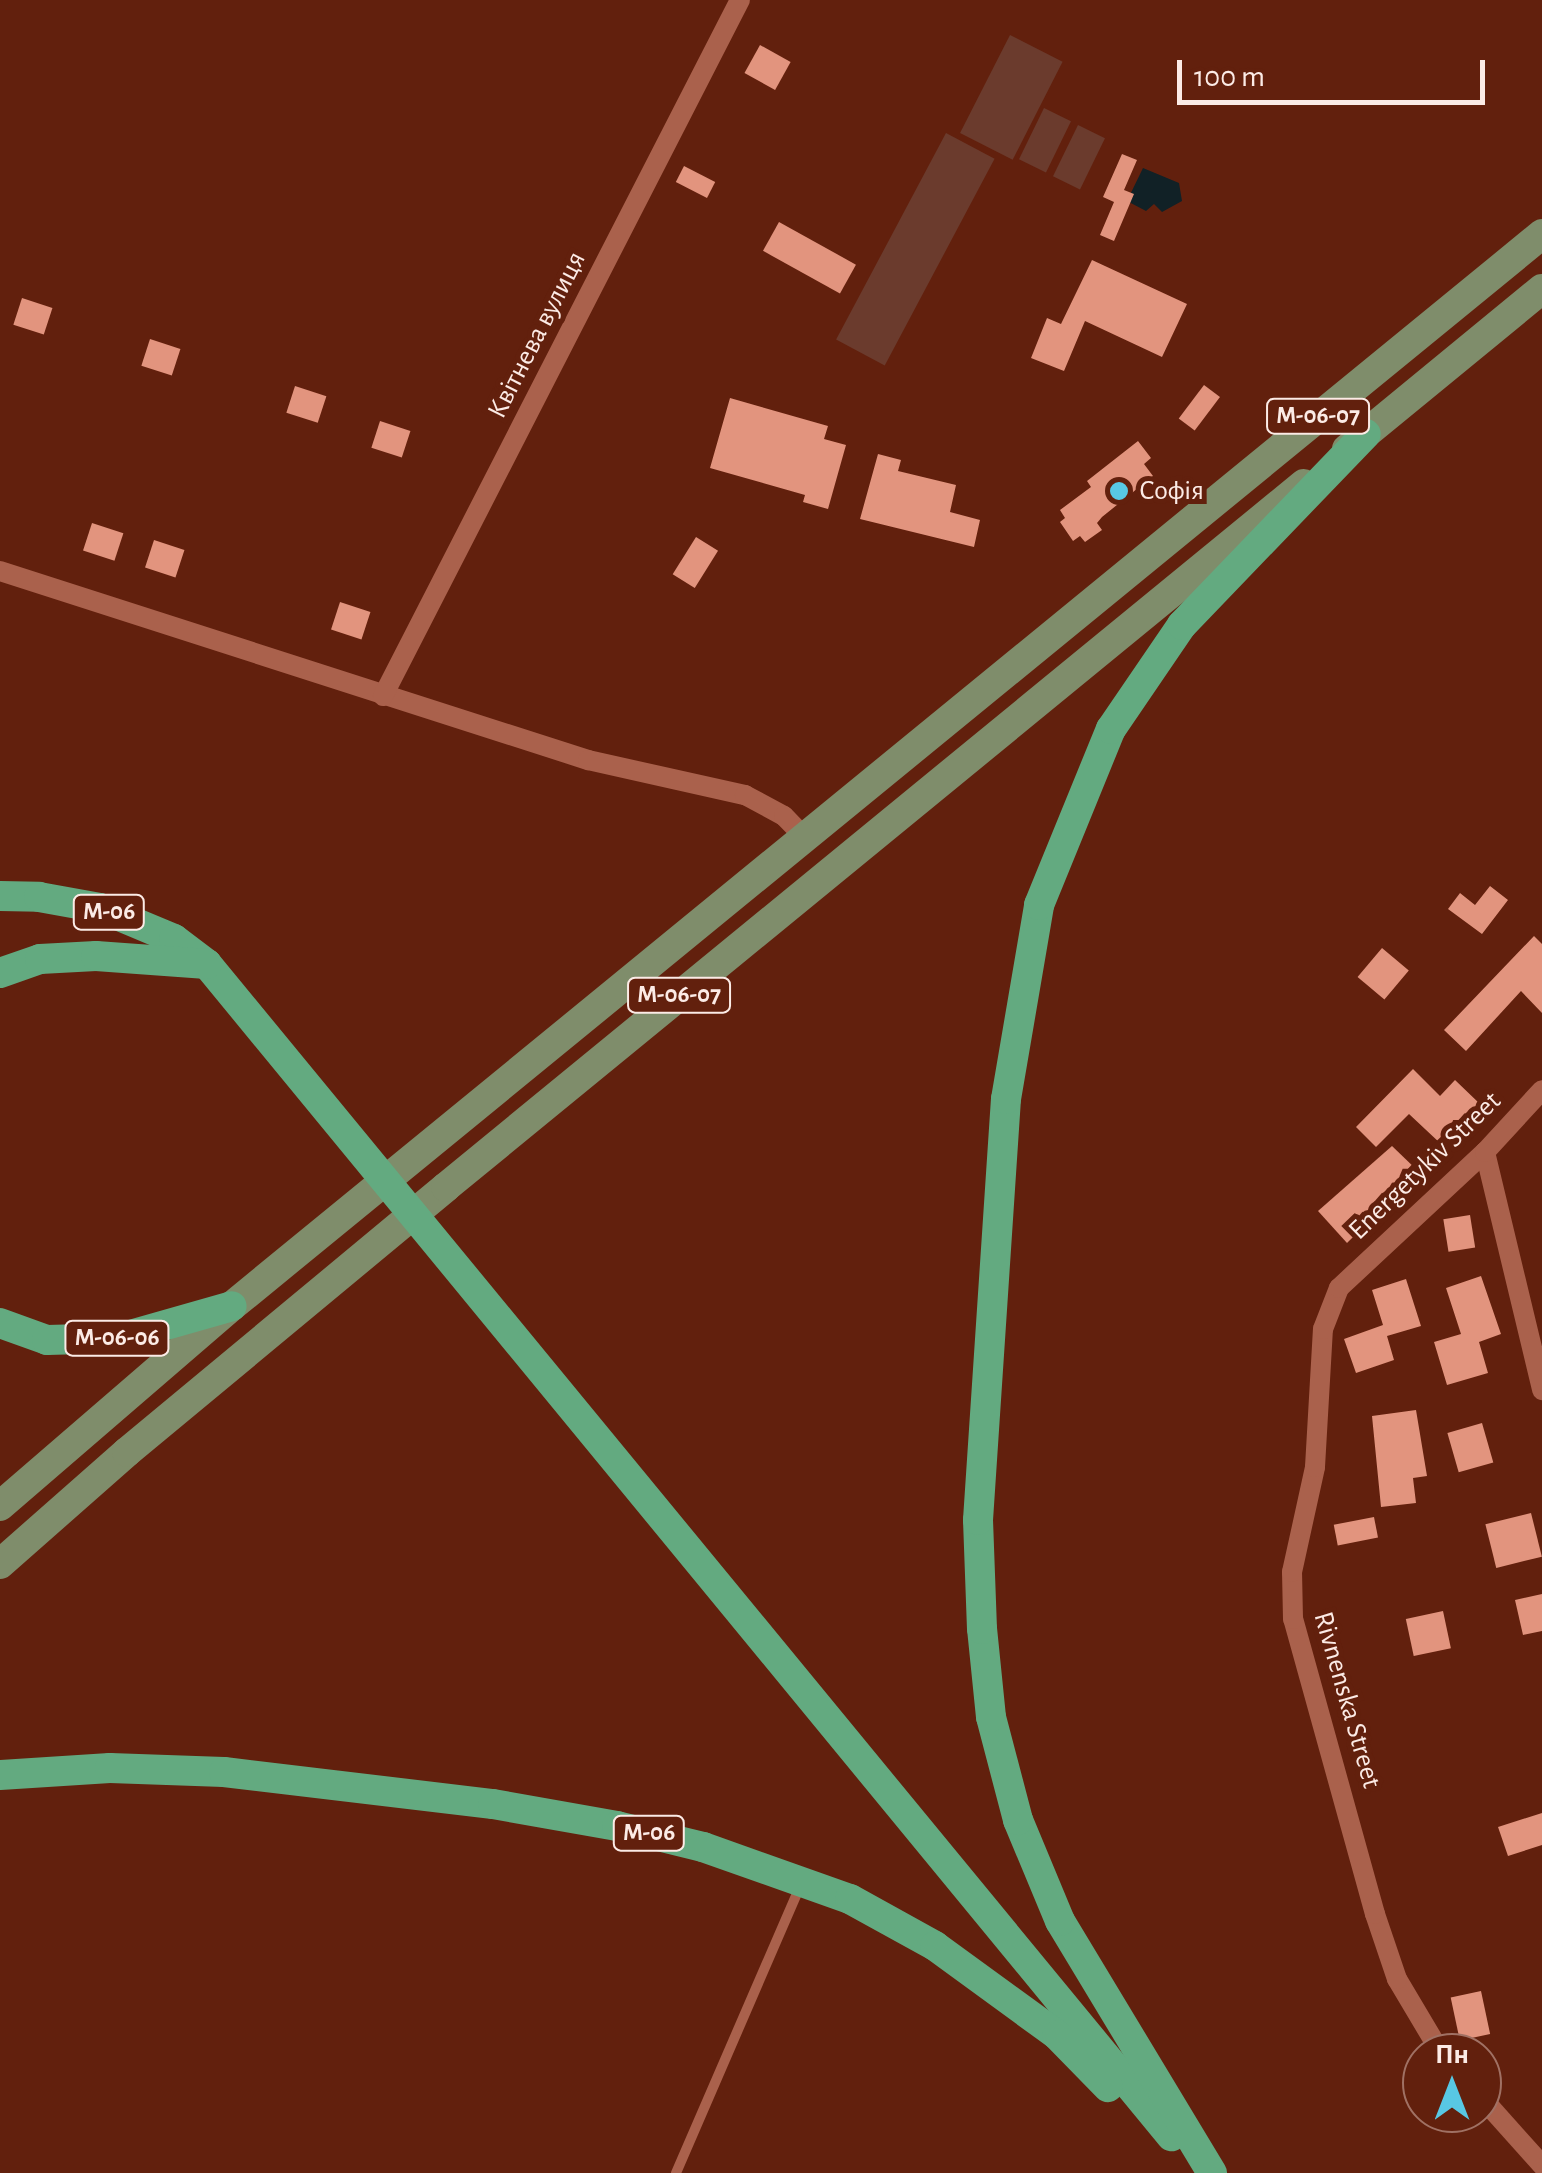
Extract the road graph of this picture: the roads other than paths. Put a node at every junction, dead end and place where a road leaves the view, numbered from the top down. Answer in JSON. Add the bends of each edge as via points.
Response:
{"nodes":[{"id":1,"x":740,"y":0,"type":"edge"},
{"id":2,"x":1542,"y":234,"type":"edge"},
{"id":3,"x":1542,"y":289,"type":"edge"},
{"id":4,"x":1366,"y":434,"type":"junction"},
{"id":5,"x":0,"y":571,"type":"edge"},
{"id":6,"x":383,"y":696,"type":"junction"},
{"id":7,"x":804,"y":837,"type":"junction"},
{"id":8,"x":0,"y":896,"type":"edge"},
{"id":9,"x":206,"y":964,"type":"junction"},
{"id":10,"x":0,"y":973,"type":"edge"},
{"id":11,"x":1542,"y":1090,"type":"edge"},
{"id":12,"x":1485,"y":1152,"type":"junction"},
{"id":13,"x":1342,"y":1285,"type":"joint"},
{"id":14,"x":232,"y":1306,"type":"junction"},
{"id":15,"x":0,"y":1323,"type":"edge"},
{"id":16,"x":1542,"y":1390,"type":"edge"},
{"id":17,"x":0,"y":1506,"type":"edge"},
{"id":18,"x":0,"y":1564,"type":"edge"},
{"id":19,"x":0,"y":1774,"type":"edge"},
{"id":20,"x":802,"y":1881,"type":"junction"},
{"id":21,"x":1429,"y":2033,"type":"edge"},
{"id":22,"x":1502,"y":2120,"type":"edge"},
{"id":23,"x":1542,"y":2165,"type":"edge"},
{"id":24,"x":676,"y":2173,"type":"edge"},
{"id":25,"x":1194,"y":2173,"type":"edge"},
{"id":26,"x":1202,"y":2173,"type":"edge"},
{"id":27,"x":1212,"y":2173,"type":"edge"}],
"edges":[{"from":1,"to":6,"type":"street","name":"Квітнева вулиця"},
{"from":2,"to":7,"type":"main road","number":"М-06-07"},
{"from":3,"to":4,"type":"main road","number":"М-06-07"},
{"from":4,"to":18,"type":"main road","number":"М-06-07","via":[[385,1238]]},
{"from":4,"to":27,"type":"highway","via":[[1182,625],[1111,729],[1039,905],[1006,1099],[978,1520],[991,1716],[1018,1820],[1060,1921]]},
{"from":5,"to":6,"type":"street"},
{"from":6,"to":7,"type":"street","via":[[588,760],[744,796],[784,816]]},
{"from":7,"to":14,"type":"main road","number":"М-06-07"},
{"from":8,"to":9,"type":"highway","number":"М-06","via":[[100,908],[174,939]]},
{"from":9,"to":10,"type":"highway","via":[[96,956],[40,959]]},
{"from":9,"to":26,"type":"highway","number":"М-06"},
{"from":11,"to":12,"type":"street","name":"Energetykiv Street"},
{"from":12,"to":13,"type":"street","name":"Energetykiv Street"},
{"from":12,"to":16,"type":"street"},
{"from":13,"to":21,"type":"street","name":"Rivnenska Street","via":[[1323,1329],[1315,1467],[1292,1572],[1293,1619],[1396,1979]]},
{"from":14,"to":15,"type":"highway","number":"М-06-06","via":[[120,1338],[46,1340]]},
{"from":14,"to":17,"type":"main road","number":"М-06-07"},
{"from":19,"to":20,"type":"highway","number":"М-06","via":[[110,1768],[224,1772],[494,1804],[686,1842]]},
{"from":20,"to":24,"type":"lane"},
{"from":20,"to":25,"type":"highway","number":"М-06","via":[[935,1946],[1057,2036]]},
{"from":22,"to":23,"type":"street"}]}
